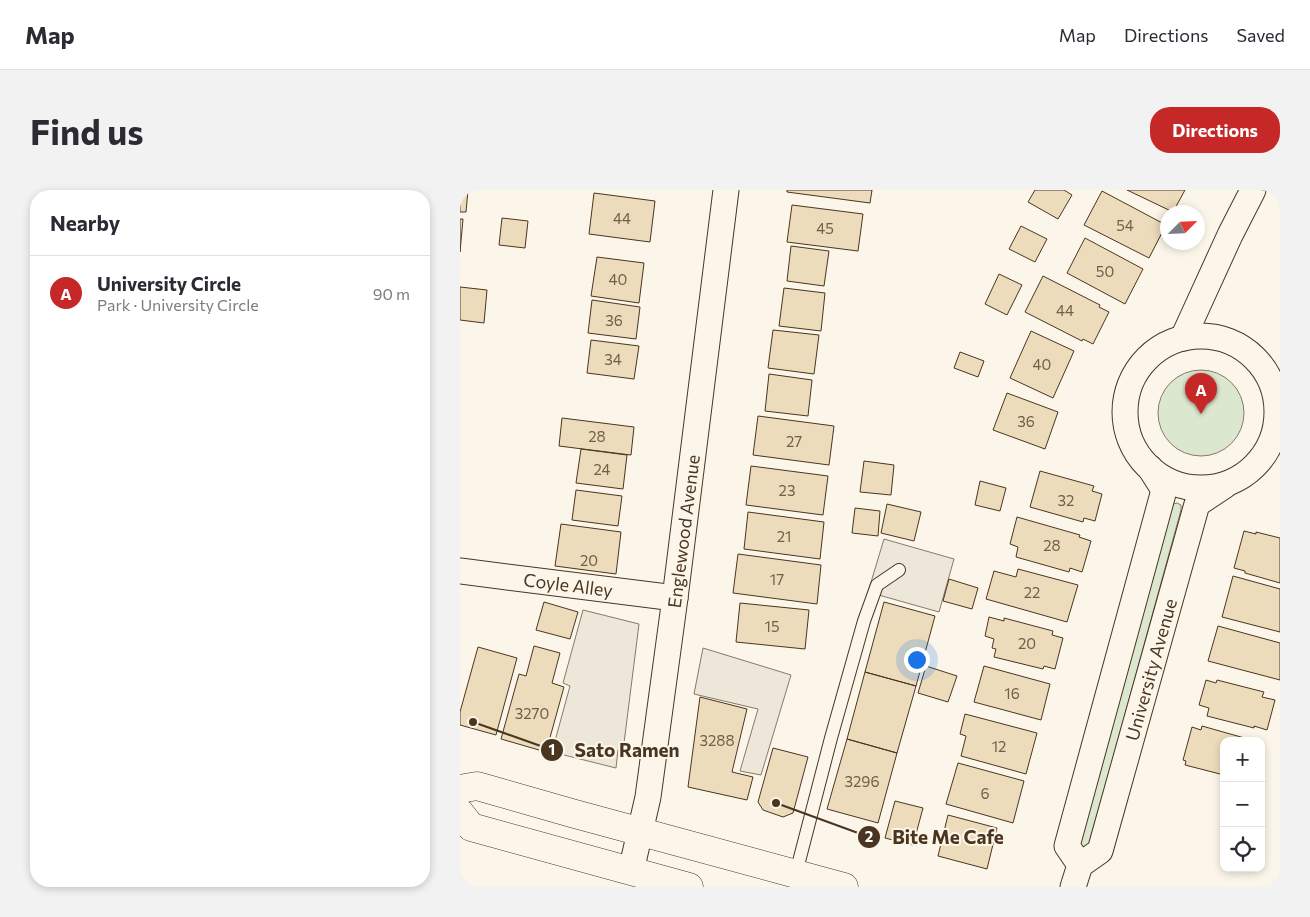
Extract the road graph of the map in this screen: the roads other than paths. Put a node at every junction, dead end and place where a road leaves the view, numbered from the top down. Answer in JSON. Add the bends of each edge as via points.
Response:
{"nodes":[{"id":1,"x":726,"y":190,"type":"edge"},
{"id":2,"x":1254,"y":190,"type":"edge"},
{"id":3,"x":1183,"y":338,"type":"junction"},
{"id":4,"x":1278,"y":407,"type":"edge"},
{"id":5,"x":1280,"y":448,"type":"edge"},
{"id":6,"x":1257,"y":463,"type":"junction"},
{"id":7,"x":1150,"y":468,"type":"junction"},
{"id":8,"x":1231,"y":482,"type":"junction"},
{"id":9,"x":899,"y":570,"type":"dead end"},
{"id":10,"x":460,"y":571,"type":"edge"},
{"id":11,"x":675,"y":598,"type":"junction"},
{"id":12,"x":460,"y":789,"type":"edge"},
{"id":13,"x":460,"y":813,"type":"edge"},
{"id":14,"x":641,"y":832,"type":"junction"},
{"id":15,"x":631,"y":871,"type":"junction"},
{"id":16,"x":796,"y":873,"type":"junction"},
{"id":17,"x":1076,"y":876,"type":"edge"},
{"id":18,"x":689,"y":887,"type":"edge"},
{"id":19,"x":844,"y":887,"type":"edge"}],
"edges":[{"from":1,"to":11,"type":"street","name":"Englewood Avenue"},
{"from":2,"to":3,"type":"street"},
{"from":3,"to":4,"type":"street","via":[[1210,336],[1248,352],[1262,368]]},
{"from":3,"to":7,"type":"street","via":[[1151,354],[1130,384],[1126,401],[1130,438]]},
{"from":4,"to":6,"type":"street","via":[[1269,446]]},
{"from":5,"to":6,"type":"street"},
{"from":6,"to":8,"type":"street"},
{"from":7,"to":8,"type":"street","via":[[1180,485],[1197,488]]},
{"from":7,"to":17,"type":"street","name":"University Avenue","via":[[1164,490],[1067,846]]},
{"from":8,"to":17,"type":"street","name":"University Avenue","via":[[1197,504],[1100,851]]},
{"from":9,"to":16,"type":"lane","via":[[877,585],[864,621]]},
{"from":10,"to":11,"type":"street","name":"Coyle Alley"},
{"from":11,"to":14,"type":"street","name":"Englewood Avenue"},
{"from":12,"to":14,"type":"main road","via":[[477,786]]},
{"from":13,"to":15,"type":"main road","via":[[471,827]]},
{"from":14,"to":15,"type":"street","name":"Englewood Avenue"},
{"from":14,"to":16,"type":"main road"},
{"from":15,"to":18,"type":"main road"},
{"from":16,"to":19,"type":"main road"}]}
